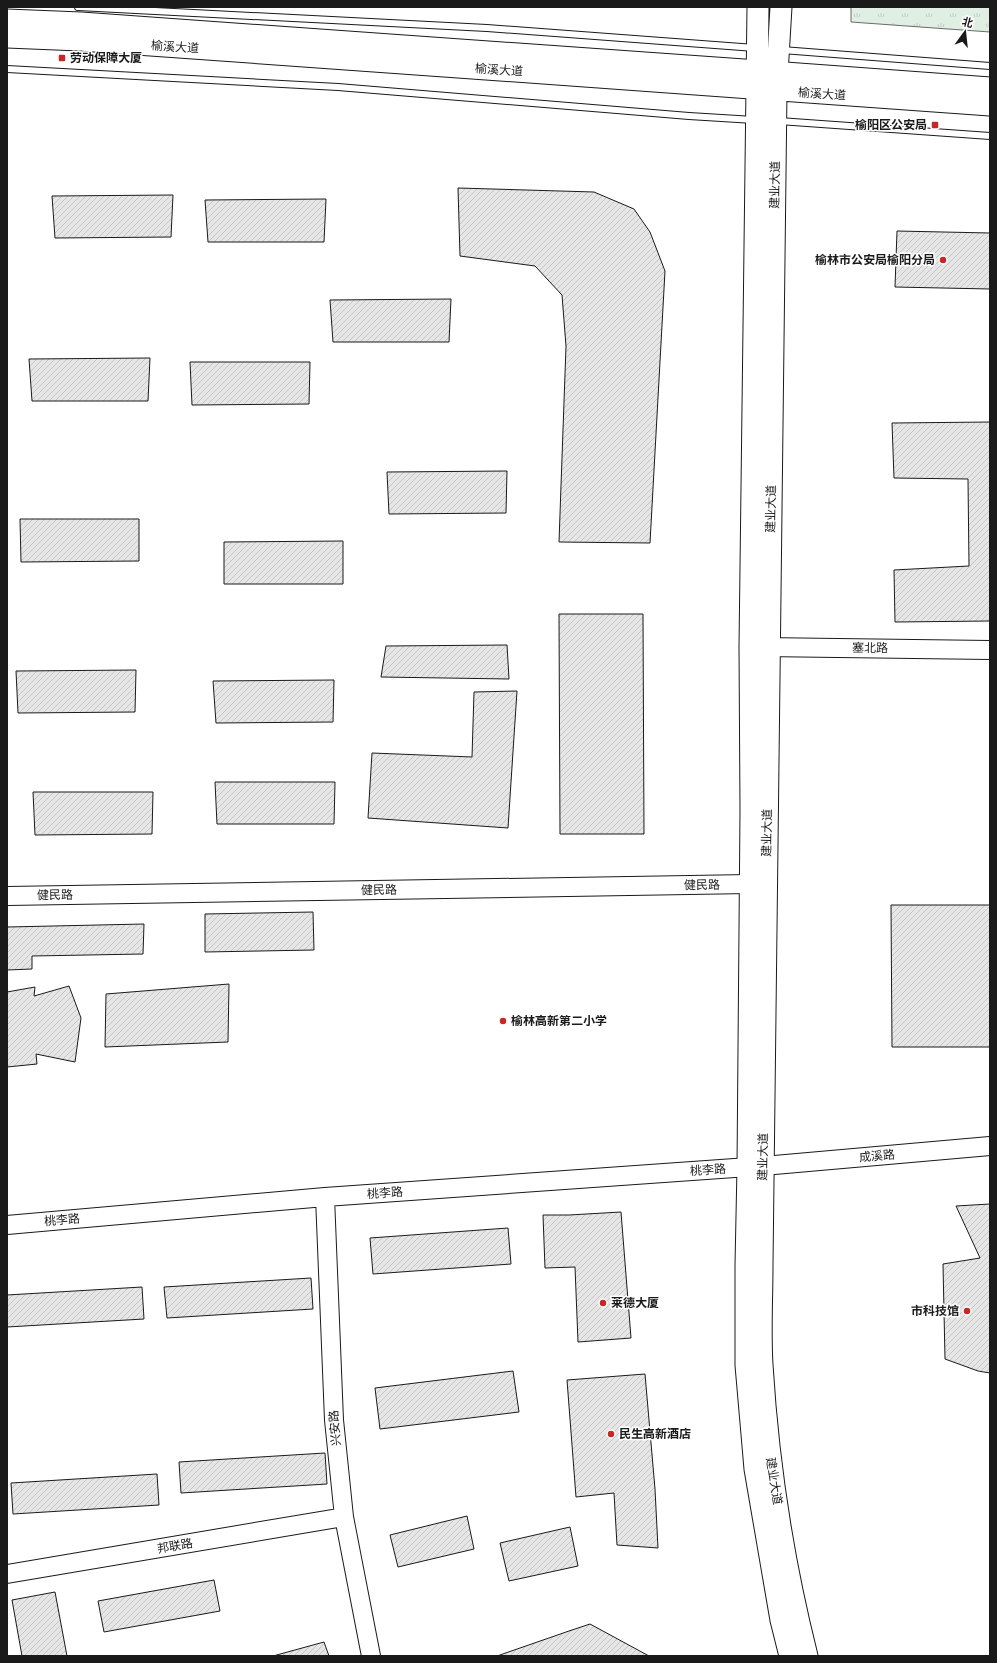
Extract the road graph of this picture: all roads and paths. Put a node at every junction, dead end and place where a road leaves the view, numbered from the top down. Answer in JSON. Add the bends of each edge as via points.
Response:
{"nodes":[{"id":1,"x":78,"y":7,"type":"edge"},
{"id":2,"x":758,"y":7,"type":"edge"},
{"id":3,"x":781,"y":7,"type":"edge"},
{"id":4,"x":7,"y":20,"type":"edge"},
{"id":5,"x":7,"y":37,"type":"edge"},
{"id":6,"x":768,"y":49,"type":"junction"},
{"id":7,"x":990,"y":66,"type":"edge"},
{"id":8,"x":7,"y":69,"type":"edge"},
{"id":9,"x":767,"y":80,"type":"junction"},
{"id":10,"x":990,"y":88,"type":"edge"},
{"id":11,"x":990,"y":105,"type":"edge"},
{"id":12,"x":767,"y":121,"type":"junction"},
{"id":13,"x":990,"y":136,"type":"edge"},
{"id":14,"x":759,"y":647,"type":"junction"},
{"id":15,"x":990,"y":650,"type":"edge"},
{"id":16,"x":750,"y":884,"type":"junction"},
{"id":17,"x":7,"y":896,"type":"edge"},
{"id":18,"x":990,"y":1146,"type":"edge"},
{"id":19,"x":756,"y":1167,"type":"junction"},
{"id":20,"x":325,"y":1197,"type":"junction"},
{"id":21,"x":7,"y":1225,"type":"edge"},
{"id":22,"x":344,"y":1517,"type":"junction"},
{"id":23,"x":7,"y":1574,"type":"edge"},
{"id":24,"x":371,"y":1656,"type":"edge"},
{"id":25,"x":790,"y":1656,"type":"edge"},
{"id":26,"x":807,"y":1656,"type":"edge"}],
"edges":[{"from":1,"to":6,"type":"lane","via":[[487,28]]},
{"from":2,"to":6,"type":"main road","name":"建业大道"},
{"from":3,"to":6,"type":"main road","name":"建业大道"},
{"from":4,"to":9,"type":"main road","name":"榆溪大道","via":[[81,23]]},
{"from":5,"to":9,"type":"main road","name":"榆溪大道"},
{"from":6,"to":7,"type":"lane"},
{"from":6,"to":9,"type":"main road","name":"建业大道"},
{"from":8,"to":12,"type":"lane","via":[[338,86]]},
{"from":9,"to":10,"type":"main road","name":"榆溪大道"},
{"from":9,"to":11,"type":"main road","name":"榆溪大道"},
{"from":9,"to":12,"type":"main road","name":"建业大道"},
{"from":12,"to":13,"type":"lane"},
{"from":12,"to":14,"type":"main road","name":"建业大道"},
{"from":14,"to":15,"type":"street","name":"塞北路"},
{"from":14,"to":16,"type":"main road","name":"建业大道"},
{"from":14,"to":19,"type":"main road","name":"建业大道"},
{"from":16,"to":17,"type":"street","name":"健民路"},
{"from":16,"to":19,"type":"main road","name":"建业大道"},
{"from":18,"to":19,"type":"street","name":"成溪路"},
{"from":19,"to":20,"type":"street","name":"桃李路"},
{"from":19,"to":25,"type":"main road","name":"建业大道","via":[[746,1265],[746,1365],[755,1469],[781,1620]]},
{"from":19,"to":26,"type":"main road","name":"建业大道","via":[[762,1364],[770,1466],[797,1616]]},
{"from":20,"to":21,"type":"street","name":"桃李路"},
{"from":20,"to":22,"type":"street","name":"兴安路","via":[[334,1420]]},
{"from":22,"to":23,"type":"street","name":"邦联路"},
{"from":22,"to":24,"type":"street","name":"兴安路"}]}
